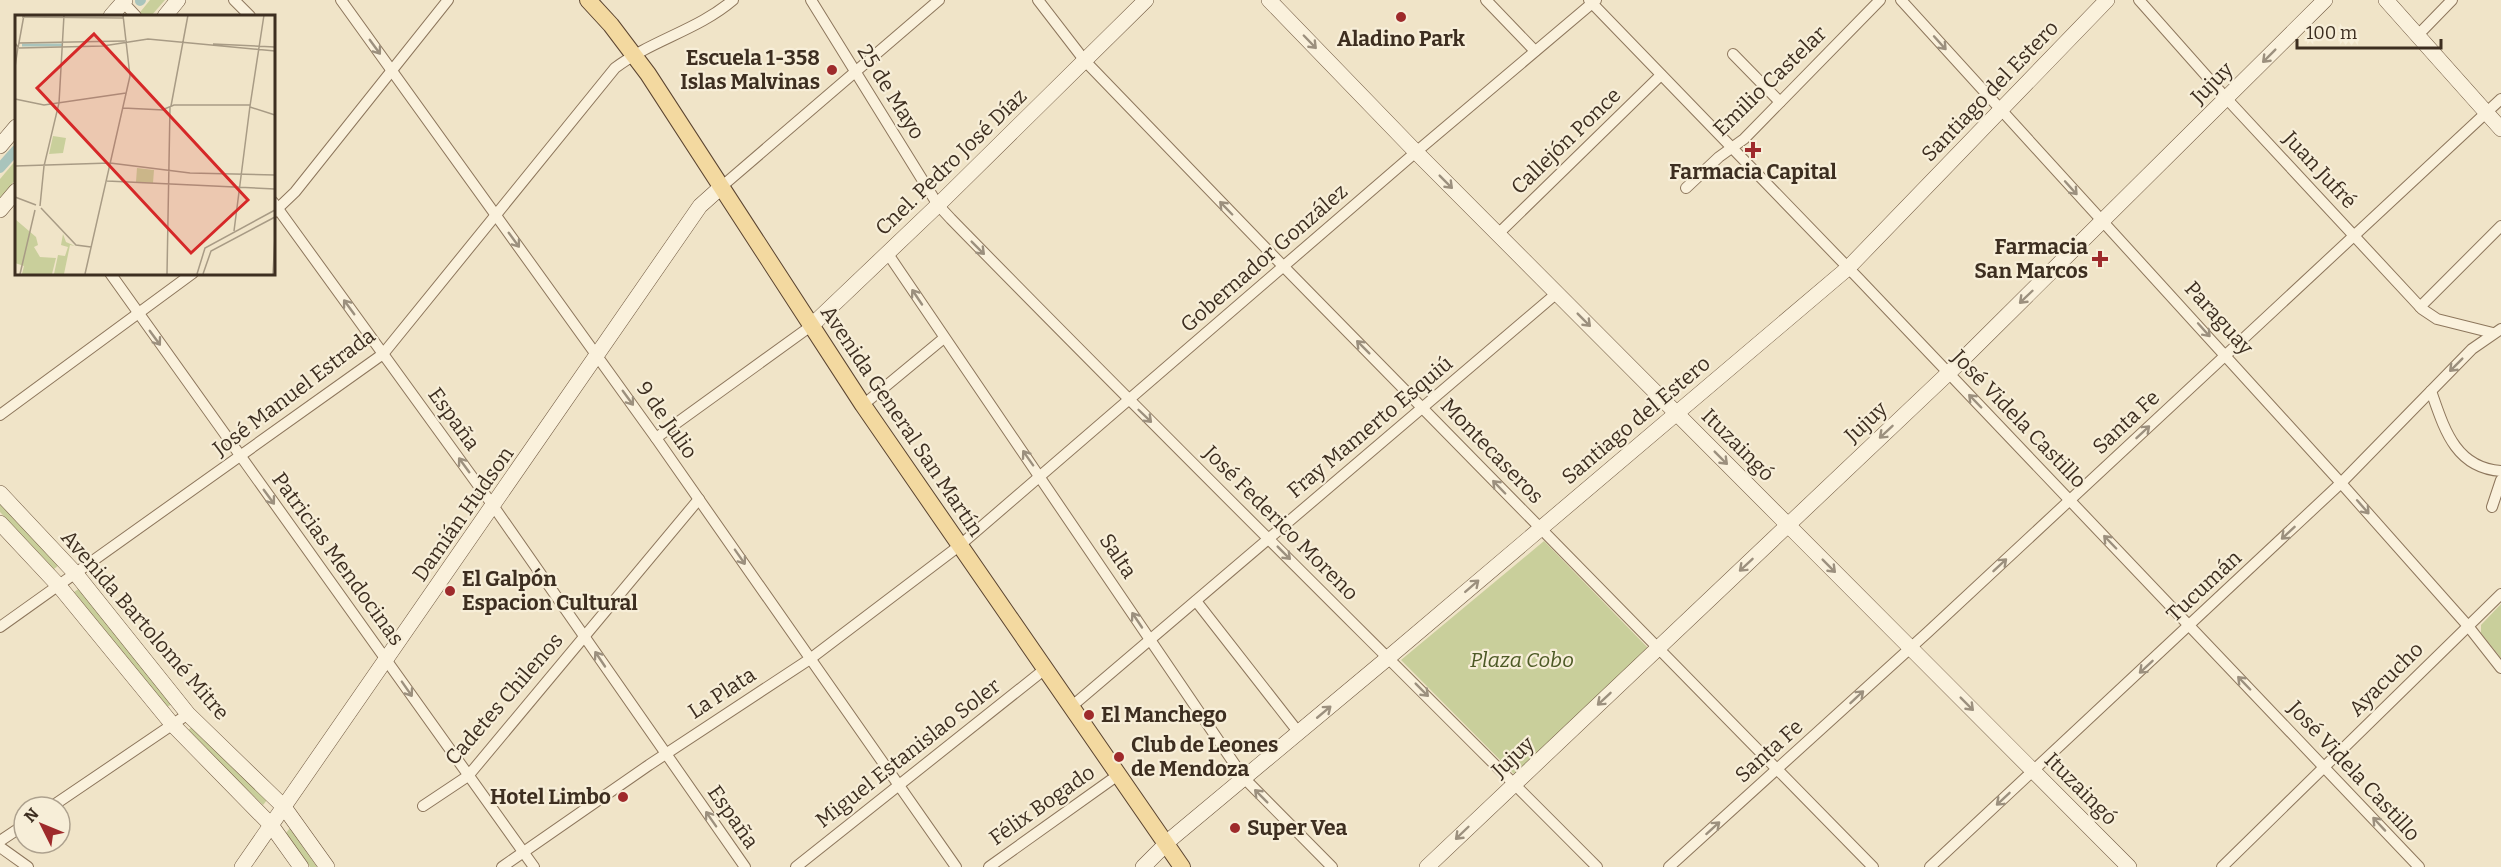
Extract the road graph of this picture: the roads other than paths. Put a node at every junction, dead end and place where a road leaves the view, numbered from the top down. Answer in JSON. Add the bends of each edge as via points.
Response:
{"nodes":[{"id":1,"x":178,"y":0,"type":"edge"},
{"id":2,"x":234,"y":0,"type":"edge"},
{"id":3,"x":341,"y":0,"type":"edge"},
{"id":4,"x":448,"y":0,"type":"edge"},
{"id":5,"x":588,"y":0,"type":"edge"},
{"id":6,"x":733,"y":0,"type":"edge"},
{"id":7,"x":811,"y":0,"type":"edge"},
{"id":8,"x":939,"y":0,"type":"edge"},
{"id":9,"x":1038,"y":0,"type":"edge"},
{"id":10,"x":1136,"y":0,"type":"edge"},
{"id":11,"x":1146,"y":0,"type":"edge"},
{"id":12,"x":1269,"y":0,"type":"edge"},
{"id":13,"x":1486,"y":0,"type":"edge"},
{"id":14,"x":1880,"y":0,"type":"edge"},
{"id":15,"x":1901,"y":0,"type":"edge"},
{"id":16,"x":2107,"y":0,"type":"edge"},
{"id":17,"x":2139,"y":0,"type":"edge"},
{"id":18,"x":2325,"y":0,"type":"edge"},
{"id":19,"x":2386,"y":0,"type":"edge"},
{"id":20,"x":2452,"y":0,"type":"edge"},
{"id":21,"x":123,"y":1,"type":"edge"},
{"id":22,"x":1592,"y":1,"type":"edge"},
{"id":23,"x":112,"y":15,"type":"edge"},
{"id":24,"x":135,"y":15,"type":"edge"},
{"id":25,"x":166,"y":15,"type":"edge"},
{"id":26,"x":249,"y":15,"type":"edge"},
{"id":27,"x":1119,"y":26,"type":"junction"},
{"id":28,"x":2418,"y":35,"type":"junction"},
{"id":29,"x":1535,"y":51,"type":"junction"},
{"id":30,"x":1733,"y":54,"type":"dead end"},
{"id":31,"x":634,"y":55,"type":"junction"},
{"id":32,"x":1085,"y":61,"type":"junction"},
{"id":33,"x":392,"y":70,"type":"junction"},
{"id":34,"x":856,"y":74,"type":"junction"},
{"id":35,"x":1662,"y":75,"type":"junction"},
{"id":36,"x":2226,"y":98,"type":"junction"},
{"id":37,"x":2501,"y":99,"type":"edge"},
{"id":38,"x":1780,"y":102,"type":"junction"},
{"id":39,"x":2001,"y":110,"type":"junction"},
{"id":40,"x":2487,"y":112,"type":"junction"},
{"id":41,"x":2501,"y":129,"type":"edge"},
{"id":42,"x":1732,"y":148,"type":"junction"},
{"id":43,"x":1416,"y":152,"type":"junction"},
{"id":44,"x":720,"y":188,"type":"junction"},
{"id":45,"x":1686,"y":188,"type":"dead end"},
{"id":46,"x":15,"y":192,"type":"edge"},
{"id":47,"x":938,"y":205,"type":"junction"},
{"id":48,"x":275,"y":208,"type":"edge"},
{"id":49,"x":0,"y":210,"type":"edge"},
{"id":50,"x":496,"y":215,"type":"junction"},
{"id":51,"x":2103,"y":222,"type":"junction"},
{"id":52,"x":2501,"y":226,"type":"edge"},
{"id":53,"x":1498,"y":234,"type":"junction"},
{"id":54,"x":2355,"y":237,"type":"junction"},
{"id":55,"x":888,"y":254,"type":"junction"},
{"id":56,"x":1284,"y":267,"type":"junction"},
{"id":57,"x":1848,"y":268,"type":"junction"},
{"id":58,"x":111,"y":274,"type":"edge"},
{"id":59,"x":191,"y":274,"type":"edge"},
{"id":60,"x":1557,"y":293,"type":"junction"},
{"id":61,"x":2420,"y":308,"type":"junction"},
{"id":62,"x":138,"y":314,"type":"junction"},
{"id":63,"x":811,"y":326,"type":"junction"},
{"id":64,"x":2497,"y":331,"type":"edge"},
{"id":65,"x":944,"y":338,"type":"junction"},
{"id":66,"x":383,"y":354,"type":"junction"},
{"id":67,"x":2227,"y":355,"type":"junction"},
{"id":68,"x":598,"y":356,"type":"junction"},
{"id":69,"x":1948,"y":373,"type":"junction"},
{"id":70,"x":2431,"y":391,"type":"junction"},
{"id":71,"x":1129,"y":401,"type":"junction"},
{"id":72,"x":863,"y":405,"type":"junction"},
{"id":73,"x":1423,"y":407,"type":"junction"},
{"id":74,"x":1677,"y":414,"type":"junction"},
{"id":75,"x":0,"y":415,"type":"edge"},
{"id":76,"x":656,"y":438,"type":"junction"},
{"id":77,"x":241,"y":457,"type":"junction"},
{"id":78,"x":2501,"y":471,"type":"edge"},
{"id":79,"x":1040,"y":477,"type":"junction"},
{"id":80,"x":2501,"y":480,"type":"edge"},
{"id":81,"x":2342,"y":483,"type":"junction"},
{"id":82,"x":0,"y":493,"type":"edge"},
{"id":83,"x":699,"y":499,"type":"junction"},
{"id":84,"x":2070,"y":500,"type":"junction"},
{"id":85,"x":494,"y":507,"type":"junction"},
{"id":86,"x":2492,"y":507,"type":"dead end"},
{"id":87,"x":0,"y":523,"type":"edge"},
{"id":88,"x":1788,"y":525,"type":"junction"},
{"id":89,"x":1539,"y":529,"type":"junction"},
{"id":90,"x":1269,"y":539,"type":"junction"},
{"id":91,"x":959,"y":546,"type":"junction"},
{"id":92,"x":76,"y":574,"type":"junction"},
{"id":93,"x":59,"y":586,"type":"junction"},
{"id":94,"x":2501,"y":594,"type":"edge"},
{"id":95,"x":1196,"y":601,"type":"junction"},
{"id":96,"x":2190,"y":626,"type":"junction"},
{"id":97,"x":2468,"y":626,"type":"junction"},
{"id":98,"x":0,"y":627,"type":"edge"},
{"id":99,"x":585,"y":636,"type":"junction"},
{"id":100,"x":1151,"y":640,"type":"junction"},
{"id":101,"x":1658,"y":648,"type":"junction"},
{"id":102,"x":1910,"y":648,"type":"junction"},
{"id":103,"x":1389,"y":657,"type":"junction"},
{"id":104,"x":810,"y":658,"type":"junction"},
{"id":105,"x":386,"y":659,"type":"junction"},
{"id":106,"x":2501,"y":668,"type":"edge"},
{"id":107,"x":1045,"y":669,"type":"junction"},
{"id":108,"x":1071,"y":707,"type":"junction"},
{"id":109,"x":188,"y":714,"type":"junction"},
{"id":110,"x":172,"y":724,"type":"junction"},
{"id":111,"x":1299,"y":733,"type":"junction"},
{"id":112,"x":664,"y":754,"type":"junction"},
{"id":113,"x":2325,"y":768,"type":"junction"},
{"id":114,"x":1778,"y":770,"type":"junction"},
{"id":115,"x":2033,"y":771,"type":"junction"},
{"id":116,"x":1118,"y":775,"type":"junction"},
{"id":117,"x":468,"y":776,"type":"junction"},
{"id":118,"x":1244,"y":778,"type":"junction"},
{"id":119,"x":1514,"y":784,"type":"junction"},
{"id":120,"x":898,"y":785,"type":"junction"},
{"id":121,"x":68,"y":795,"type":"edge"},
{"id":122,"x":423,"y":806,"type":"dead end"},
{"id":123,"x":284,"y":807,"type":"junction"},
{"id":124,"x":271,"y":825,"type":"junction"},
{"id":125,"x":1166,"y":843,"type":"junction"},
{"id":126,"x":0,"y":846,"type":"edge"},
{"id":127,"x":524,"y":852,"type":"junction"},
{"id":128,"x":28,"y":867,"type":"edge"},
{"id":129,"x":242,"y":867,"type":"edge"},
{"id":130,"x":301,"y":867,"type":"edge"},
{"id":131,"x":327,"y":867,"type":"edge"},
{"id":132,"x":502,"y":867,"type":"edge"},
{"id":133,"x":534,"y":867,"type":"edge"},
{"id":134,"x":745,"y":867,"type":"edge"},
{"id":135,"x":796,"y":867,"type":"edge"},
{"id":136,"x":956,"y":867,"type":"edge"},
{"id":137,"x":989,"y":867,"type":"edge"},
{"id":138,"x":1143,"y":867,"type":"edge"},
{"id":139,"x":1182,"y":867,"type":"edge"},
{"id":140,"x":1332,"y":867,"type":"edge"},
{"id":141,"x":1427,"y":867,"type":"edge"},
{"id":142,"x":1597,"y":867,"type":"edge"},
{"id":143,"x":1669,"y":867,"type":"edge"},
{"id":144,"x":1873,"y":867,"type":"edge"},
{"id":145,"x":1930,"y":867,"type":"edge"},
{"id":146,"x":2129,"y":867,"type":"edge"},
{"id":147,"x":2222,"y":867,"type":"edge"},
{"id":148,"x":2419,"y":867,"type":"edge"}],
"edges":[{"from":1,"to":25,"type":"street"},
{"from":2,"to":26,"type":"street"},
{"from":3,"to":33,"type":"street","name":"9 de Julio","one_way":true},
{"from":4,"to":33,"type":"street"},
{"from":5,"to":31,"type":"main road","name":"Avenida General San Martín"},
{"from":6,"to":31,"type":"street","name":"José Manuel Estrada","via":[[708,18]]},
{"from":7,"to":34,"type":"street","name":"25 de Mayo"},
{"from":8,"to":34,"type":"street"},
{"from":9,"to":32,"type":"street","name":"Montecaseros"},
{"from":10,"to":27,"type":"street","name":"Cnel. Pedro José Díaz"},
{"from":11,"to":27,"type":"street","name":"Cnel. Pedro José Díaz"},
{"from":12,"to":43,"type":"street","name":"Ituzaingó","one_way":true},
{"from":13,"to":29,"type":"street"},
{"from":14,"to":38,"type":"street","name":"Emilio Castelar"},
{"from":15,"to":39,"type":"street","name":"Paraguay","one_way":true},
{"from":16,"to":39,"type":"street","name":"Santiago del Estero"},
{"from":17,"to":36,"type":"street","name":"Juan Jufré"},
{"from":18,"to":36,"type":"street","name":"Jujuy","one_way":true},
{"from":19,"to":28,"type":"street"},
{"from":20,"to":28,"type":"street"},
{"from":21,"to":23,"type":"street"},
{"from":21,"to":24,"type":"street"},
{"from":22,"to":29,"type":"street","name":"Gobernador González"},
{"from":22,"to":35,"type":"street","name":"José Videla Castillo"},
{"from":27,"to":32,"type":"street","name":"Cnel. Pedro José Díaz"},
{"from":28,"to":40,"type":"street"},
{"from":29,"to":43,"type":"street","name":"Gobernador González"},
{"from":30,"to":38,"type":"street"},
{"from":31,"to":44,"type":"main road","name":"Avenida General San Martín"},
{"from":31,"to":50,"type":"street","name":"José Manuel Estrada","via":[[610,74]]},
{"from":32,"to":47,"type":"street","name":"Cnel. Pedro José Díaz"},
{"from":56,"to":32,"type":"street","name":"Montecaseros","one_way":true},
{"from":33,"to":48,"type":"street","via":[[295,192]]},
{"from":33,"to":50,"type":"street","name":"9 de Julio"},
{"from":34,"to":44,"type":"street"},
{"from":34,"to":47,"type":"street","name":"25 de Mayo"},
{"from":35,"to":42,"type":"street","name":"José Videla Castillo"},
{"from":35,"to":53,"type":"street","name":"Callejón Ponce"},
{"from":36,"to":51,"type":"street","name":"Jujuy"},
{"from":36,"to":54,"type":"street","name":"Juan Jufré"},
{"from":37,"to":40,"type":"street","name":"Santa Fe"},
{"from":38,"to":42,"type":"street","name":"Emilio Castelar"},
{"from":39,"to":51,"type":"street","name":"Paraguay","one_way":true},
{"from":39,"to":57,"type":"street","name":"Santiago del Estero"},
{"from":40,"to":41,"type":"street"},
{"from":40,"to":54,"type":"street","name":"Santa Fe"},
{"from":42,"to":45,"type":"street","name":"Emilio Castelar"},
{"from":42,"to":57,"type":"street","name":"José Videla Castillo"},
{"from":43,"to":53,"type":"street","name":"Ituzaingó","one_way":true},
{"from":43,"to":56,"type":"street","name":"Gobernador González"},
{"from":44,"to":63,"type":"main road","name":"Avenida General San Martín"},
{"from":44,"to":68,"type":"street","name":"Damián Hudson","via":[[700,206]]},
{"from":46,"to":49,"type":"street"},
{"from":47,"to":55,"type":"street","name":"Cnel. Pedro José Díaz"},
{"from":47,"to":71,"type":"street","name":"José Federico Moreno","one_way":true},
{"from":66,"to":48,"type":"street","name":"España","one_way":true},
{"from":50,"to":66,"type":"street","name":"José Manuel Estrada"},
{"from":50,"to":68,"type":"street","name":"9 de Julio","one_way":true},
{"from":51,"to":67,"type":"street","name":"Paraguay","one_way":true},
{"from":51,"to":69,"type":"street","name":"Jujuy","one_way":true},
{"from":52,"to":61,"type":"street"},
{"from":53,"to":60,"type":"street","name":"Ituzaingó"},
{"from":54,"to":61,"type":"street","name":"Juan Jufré"},
{"from":54,"to":67,"type":"street","name":"Santa Fe"},
{"from":55,"to":63,"type":"street","name":"Cnel. Pedro José Díaz"},
{"from":65,"to":55,"type":"street","name":"Salta","one_way":true},
{"from":56,"to":71,"type":"street","name":"Gobernador González"},
{"from":73,"to":56,"type":"street","name":"Montecaseros","one_way":true},
{"from":57,"to":69,"type":"street","name":"José Videla Castillo"},
{"from":57,"to":74,"type":"street","name":"Santiago del Estero"},
{"from":58,"to":62,"type":"street","name":"Patricias Mendocinas"},
{"from":59,"to":62,"type":"street"},
{"from":60,"to":73,"type":"street","name":"Fray Mamerto Esquiú"},
{"from":60,"to":74,"type":"street","name":"Ituzaingó","one_way":true},
{"from":61,"to":64,"type":"street","name":"Juan Jufré","via":[[2437,319]]},
{"from":62,"to":75,"type":"street"},
{"from":62,"to":77,"type":"street","name":"Patricias Mendocinas","one_way":true},
{"from":63,"to":72,"type":"main road","name":"Avenida General San Martín"},
{"from":63,"to":76,"type":"street"},
{"from":64,"to":70,"type":"street","name":"Tucumán","one_way":true,"via":[[2472,349]]},
{"from":65,"to":72,"type":"street"},
{"from":79,"to":65,"type":"street","name":"Salta","one_way":true},
{"from":66,"to":77,"type":"street","name":"José Manuel Estrada"},
{"from":85,"to":66,"type":"street","name":"España","one_way":true},
{"from":67,"to":81,"type":"street","name":"Paraguay"},
{"from":84,"to":67,"type":"street","name":"Santa Fe","one_way":true},
{"from":68,"to":76,"type":"street","name":"9 de Julio","one_way":true},
{"from":68,"to":85,"type":"street","name":"Damián Hudson"},
{"from":84,"to":69,"type":"street","name":"José Videla Castillo","one_way":true},
{"from":69,"to":88,"type":"street","name":"Jujuy","one_way":true},
{"from":70,"to":78,"type":"street","via":[[2446,432],[2457,449],[2486,470]]},
{"from":70,"to":81,"type":"street","name":"Tucumán"},
{"from":71,"to":79,"type":"street","name":"Gobernador González"},
{"from":71,"to":90,"type":"street","name":"José Federico Moreno","one_way":true},
{"from":72,"to":91,"type":"main road","name":"Avenida General San Martín"},
{"from":89,"to":73,"type":"street","name":"Montecaseros","one_way":true},
{"from":73,"to":90,"type":"street","name":"Fray Mamerto Esquiú"},
{"from":74,"to":88,"type":"street","name":"Ituzaingó","one_way":true},
{"from":74,"to":89,"type":"street","name":"Santiago del Estero"},
{"from":76,"to":83,"type":"street","name":"9 de Julio"},
{"from":77,"to":92,"type":"street","name":"José Manuel Estrada"},
{"from":77,"to":105,"type":"street","name":"Patricias Mendocinas","one_way":true},
{"from":79,"to":91,"type":"street","name":"Gobernador González"},
{"from":100,"to":79,"type":"street","name":"Salta","one_way":true},
{"from":80,"to":86,"type":"street"},
{"from":81,"to":96,"type":"street","name":"Tucumán","one_way":true},
{"from":81,"to":97,"type":"street","name":"Paraguay","one_way":true},
{"from":82,"to":92,"type":"street","name":"Avenida Bartolomé Mitre"},
{"from":83,"to":99,"type":"street","name":"Cadetes Chilenos"},
{"from":83,"to":104,"type":"street","name":"9 de Julio","one_way":true},
{"from":96,"to":84,"type":"street","name":"José Videla Castillo","one_way":true},
{"from":102,"to":84,"type":"street","name":"Santa Fe","one_way":true},
{"from":85,"to":99,"type":"street","name":"España"},
{"from":85,"to":105,"type":"street","name":"Damián Hudson"},
{"from":87,"to":93,"type":"street","name":"Avenida Bartolomé Mitre"},
{"from":88,"to":101,"type":"street","name":"Jujuy","one_way":true},
{"from":88,"to":102,"type":"street","name":"Ituzaingó","one_way":true},
{"from":89,"to":101,"type":"street","name":"Montecaseros"},
{"from":103,"to":89,"type":"street","name":"Santiago del Estero","one_way":true},
{"from":90,"to":95,"type":"street","name":"Fray Mamerto Esquiú"},
{"from":90,"to":103,"type":"street","name":"José Federico Moreno","one_way":true},
{"from":91,"to":104,"type":"street","name":"La Plata"},
{"from":91,"to":107,"type":"main road","name":"Avenida General San Martín"},
{"from":92,"to":93,"type":"street","name":"José Manuel Estrada"},
{"from":92,"to":109,"type":"street","name":"Avenida Bartolomé Mitre"},
{"from":93,"to":98,"type":"street","name":"José Manuel Estrada"},
{"from":93,"to":110,"type":"street","name":"Avenida Bartolomé Mitre"},
{"from":94,"to":97,"type":"street","name":"Ayacucho"},
{"from":95,"to":100,"type":"street","name":"Fray Mamerto Esquiú"},
{"from":95,"to":111,"type":"street"},
{"from":113,"to":96,"type":"street","name":"José Videla Castillo","one_way":true},
{"from":96,"to":115,"type":"street","name":"Tucumán","one_way":true},
{"from":97,"to":106,"type":"street","name":"Paraguay"},
{"from":97,"to":113,"type":"street","name":"Ayacucho"},
{"from":112,"to":99,"type":"street","name":"España","one_way":true},
{"from":99,"to":117,"type":"street","name":"Cadetes Chilenos"},
{"from":100,"to":108,"type":"street","name":"Fray Mamerto Esquiú"},
{"from":100,"to":118,"type":"street","name":"Salta"},
{"from":101,"to":114,"type":"street","name":"Montecaseros"},
{"from":101,"to":119,"type":"street","name":"Jujuy","one_way":true},
{"from":114,"to":102,"type":"street","name":"Santa Fe","one_way":true},
{"from":102,"to":115,"type":"street","name":"Ituzaingó","one_way":true},
{"from":111,"to":103,"type":"street","name":"Santiago del Estero","one_way":true},
{"from":103,"to":119,"type":"street","name":"José Federico Moreno","one_way":true},
{"from":104,"to":112,"type":"street","name":"La Plata"},
{"from":104,"to":120,"type":"street","name":"9 de Julio"},
{"from":105,"to":117,"type":"street","name":"Patricias Mendocinas","one_way":true},
{"from":105,"to":123,"type":"street","name":"Damián Hudson"},
{"from":107,"to":108,"type":"main road","name":"Avenida General San Martín"},
{"from":107,"to":120,"type":"street","name":"Miguel Estanislao Soler"},
{"from":108,"to":116,"type":"main road","name":"Avenida General San Martín"},
{"from":109,"to":110,"type":"street"},
{"from":109,"to":123,"type":"street","name":"Avenida Bartolomé Mitre"},
{"from":110,"to":121,"type":"street"},
{"from":110,"to":124,"type":"street","name":"Avenida Bartolomé Mitre"},
{"from":111,"to":118,"type":"street","name":"Santiago del Estero"},
{"from":112,"to":127,"type":"street","name":"La Plata"},
{"from":134,"to":112,"type":"street","name":"España","one_way":true},
{"from":113,"to":147,"type":"street","name":"Ayacucho"},
{"from":148,"to":113,"type":"street","name":"José Videla Castillo","one_way":true},
{"from":143,"to":114,"type":"street","name":"Santa Fe","one_way":true},
{"from":114,"to":144,"type":"street","name":"Montecaseros"},
{"from":115,"to":145,"type":"street","name":"Tucumán","one_way":true},
{"from":115,"to":146,"type":"street","name":"Ituzaingó"},
{"from":116,"to":125,"type":"main road","name":"Avenida General San Martín"},
{"from":116,"to":137,"type":"street","name":"Félix Bogado"},
{"from":117,"to":122,"type":"street","name":"Cadetes Chilenos"},
{"from":117,"to":127,"type":"street","name":"Patricias Mendocinas"},
{"from":118,"to":125,"type":"street","name":"Santiago del Estero"},
{"from":140,"to":118,"type":"street","name":"Salta","one_way":true},
{"from":119,"to":141,"type":"street","name":"Jujuy","one_way":true},
{"from":119,"to":142,"type":"street","name":"José Federico Moreno"},
{"from":120,"to":135,"type":"street","name":"Miguel Estanislao Soler"},
{"from":120,"to":136,"type":"street","name":"9 de Julio"},
{"from":123,"to":124,"type":"street","name":"Damián Hudson"},
{"from":123,"to":131,"type":"street","name":"Avenida Bartolomé Mitre"},
{"from":124,"to":129,"type":"street","name":"Damián Hudson"},
{"from":124,"to":130,"type":"street","name":"Avenida Bartolomé Mitre"},
{"from":125,"to":138,"type":"street","name":"Santiago del Estero"},
{"from":125,"to":139,"type":"main road","name":"Avenida General San Martín"},
{"from":126,"to":128,"type":"street"},
{"from":127,"to":132,"type":"street","name":"La Plata"},
{"from":127,"to":133,"type":"street","name":"Patricias Mendocinas"}]}
